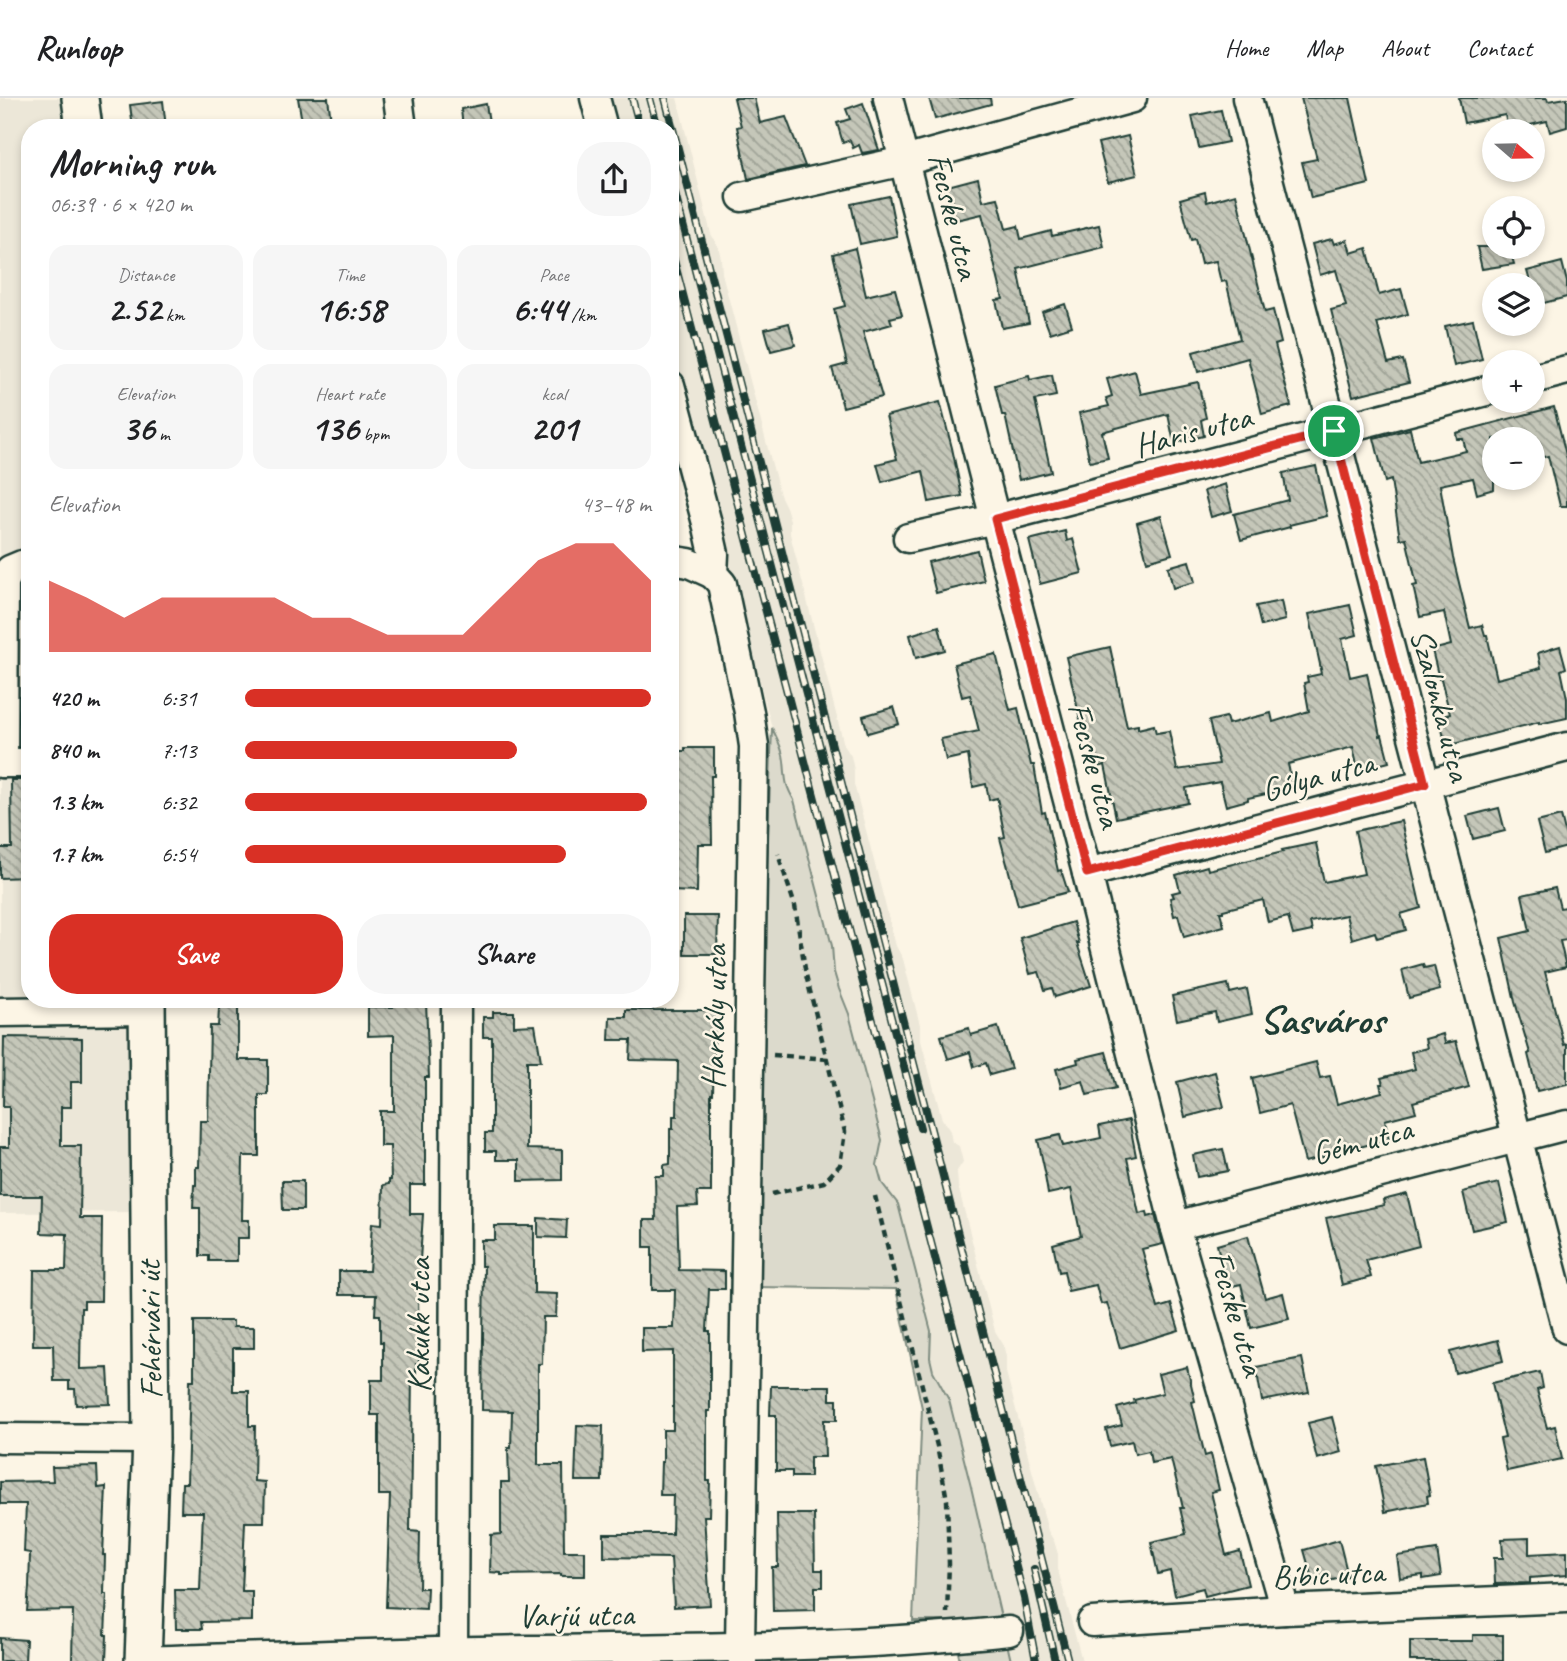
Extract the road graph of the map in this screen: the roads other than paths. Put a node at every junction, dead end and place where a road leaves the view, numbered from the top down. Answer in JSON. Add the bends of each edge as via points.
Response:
{"nodes":[{"id":1,"x":80,"y":98,"type":"edge"},
{"id":2,"x":398,"y":98,"type":"edge"},
{"id":3,"x":596,"y":98,"type":"edge"},
{"id":4,"x":888,"y":98,"type":"edge"},
{"id":5,"x":1132,"y":98,"type":"edge"},
{"id":6,"x":1247,"y":98,"type":"edge"},
{"id":7,"x":83,"y":119,"type":"edge"},
{"id":8,"x":401,"y":119,"type":"edge"},
{"id":9,"x":601,"y":119,"type":"edge"},
{"id":10,"x":904,"y":162,"type":"junction"},
{"id":11,"x":742,"y":197,"type":"dead end"},
{"id":12,"x":1567,"y":370,"type":"edge"},
{"id":13,"x":1545,"y":376,"type":"edge"},
{"id":14,"x":1482,"y":392,"type":"edge"},
{"id":15,"x":679,"y":419,"type":"edge"},
{"id":16,"x":1334,"y":431,"type":"junction"},
{"id":17,"x":995,"y":519,"type":"junction"},
{"id":18,"x":908,"y":538,"type":"dead end"},
{"id":19,"x":679,"y":561,"type":"edge"},
{"id":20,"x":21,"y":565,"type":"edge"},
{"id":21,"x":713,"y":573,"type":"junction"},
{"id":22,"x":1567,"y":747,"type":"edge"},
{"id":23,"x":11,"y":763,"type":"edge"},
{"id":24,"x":1425,"y":784,"type":"junction"},
{"id":25,"x":1087,"y":873,"type":"junction"},
{"id":26,"x":60,"y":1008,"type":"edge"},
{"id":27,"x":147,"y":1008,"type":"edge"},
{"id":28,"x":456,"y":1008,"type":"edge"},
{"id":29,"x":0,"y":1012,"type":"edge"},
{"id":30,"x":1567,"y":1125,"type":"edge"},
{"id":31,"x":1517,"y":1138,"type":"junction"},
{"id":32,"x":1175,"y":1226,"type":"junction"},
{"id":33,"x":1567,"y":1329,"type":"edge"},
{"id":34,"x":0,"y":1438,"type":"edge"},
{"id":35,"x":151,"y":1439,"type":"junction"},
{"id":36,"x":1567,"y":1598,"type":"edge"},
{"id":37,"x":1285,"y":1610,"type":"junction"},
{"id":38,"x":1091,"y":1622,"type":"dead end"},
{"id":39,"x":1009,"y":1631,"type":"dead end"},
{"id":40,"x":453,"y":1651,"type":"junction"},
{"id":41,"x":742,"y":1654,"type":"edge"},
{"id":42,"x":143,"y":1661,"type":"edge"}],
"edges":[{"from":1,"to":7,"type":"main road"},
{"from":2,"to":8,"type":"street"},
{"from":3,"to":9,"type":"street"},
{"from":4,"to":10,"type":"street","name":"Fecske utca"},
{"from":5,"to":10,"type":"street"},
{"from":6,"to":16,"type":"street","name":"Szalonka utca"},
{"from":10,"to":11,"type":"street"},
{"from":10,"to":17,"type":"street","name":"Fecske utca"},
{"from":12,"to":13,"type":"street"},
{"from":14,"to":16,"type":"street","name":"Haris utca"},
{"from":15,"to":21,"type":"street","name":"Harkály utca","via":[[708,527]]},
{"from":16,"to":17,"type":"street","name":"Haris utca"},
{"from":16,"to":24,"type":"street","name":"Szalonka utca"},
{"from":17,"to":18,"type":"street","name":"Haris utca"},
{"from":17,"to":25,"type":"street","name":"Fecske utca"},
{"from":19,"to":21,"type":"street"},
{"from":20,"to":23,"type":"street","via":[[10,570],[4,582]]},
{"from":21,"to":41,"type":"street","name":"Harkály utca","via":[[722,584],[754,746]]},
{"from":22,"to":24,"type":"street","name":"Gólya utca"},
{"from":24,"to":25,"type":"street","name":"Gólya utca"},
{"from":24,"to":31,"type":"street","name":"Szalonka utca"},
{"from":25,"to":32,"type":"street","name":"Fecske utca"},
{"from":26,"to":29,"type":"street"},
{"from":27,"to":35,"type":"main road","name":"Fehérvári út"},
{"from":28,"to":40,"type":"street","name":"Kakukk utca"},
{"from":30,"to":31,"type":"street","name":"Gém utca"},
{"from":31,"to":32,"type":"street","name":"Gém utca"},
{"from":31,"to":33,"type":"street","name":"Szalonka utca"},
{"from":32,"to":37,"type":"street","name":"Fecske utca"},
{"from":34,"to":35,"type":"street"},
{"from":35,"to":42,"type":"main road","name":"Fehérvári út"},
{"from":36,"to":37,"type":"street","name":"Bíbic utca"},
{"from":37,"to":38,"type":"street","name":"Bíbic utca"},
{"from":39,"to":41,"type":"street","name":"Varjú utca"},
{"from":40,"to":41,"type":"street","name":"Varjú utca"},
{"from":40,"to":42,"type":"street","name":"Varjú utca"}]}
